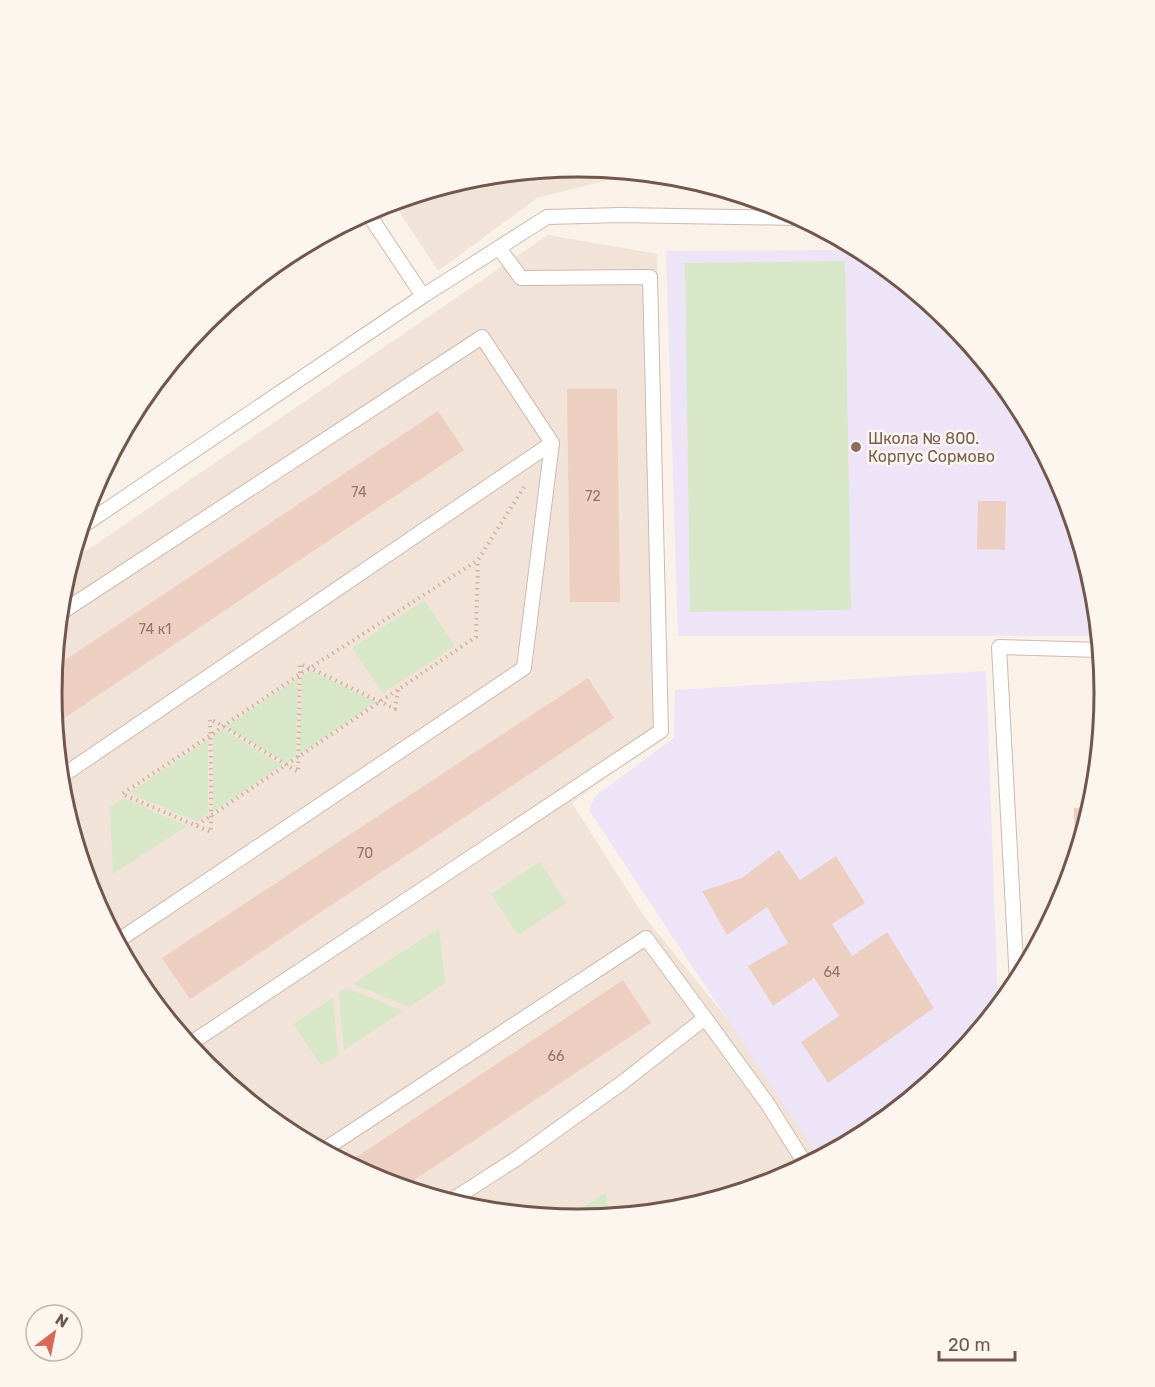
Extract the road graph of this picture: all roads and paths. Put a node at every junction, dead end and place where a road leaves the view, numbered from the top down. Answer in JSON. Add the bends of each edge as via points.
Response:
{"nodes":[{"id":1,"x":776,"y":218,"type":"edge"},
{"id":2,"x":373,"y":220,"type":"edge"},
{"id":3,"x":499,"y":248,"type":"junction"},
{"id":4,"x":423,"y":296,"type":"junction"},
{"id":5,"x":552,"y":443,"type":"junction"},
{"id":6,"x":527,"y":482,"type":"dead end"},
{"id":7,"x":92,"y":519,"type":"edge"},
{"id":8,"x":478,"y":560,"type":"junction"},
{"id":9,"x":69,"y":608,"type":"edge"},
{"id":10,"x":1091,"y":650,"type":"edge"},
{"id":11,"x":310,"y":668,"type":"junction"},
{"id":12,"x":300,"y":674,"type":"junction"},
{"id":13,"x":398,"y":690,"type":"junction"},
{"id":14,"x":380,"y":702,"type":"junction"},
{"id":15,"x":223,"y":726,"type":"junction"},
{"id":16,"x":211,"y":735,"type":"junction"},
{"id":17,"x":298,"y":757,"type":"junction"},
{"id":18,"x":286,"y":765,"type":"junction"},
{"id":19,"x":68,"y":772,"type":"edge"},
{"id":20,"x":211,"y":816,"type":"junction"},
{"id":21,"x":196,"y":825,"type":"junction"},
{"id":22,"x":123,"y":937,"type":"edge"},
{"id":23,"x":1016,"y":965,"type":"edge"},
{"id":24,"x":705,"y":1018,"type":"junction"},
{"id":25,"x":196,"y":1040,"type":"edge"},
{"id":26,"x":330,"y":1146,"type":"edge"},
{"id":27,"x":802,"y":1158,"type":"edge"},
{"id":28,"x":459,"y":1196,"type":"edge"}],
"edges":[{"from":1,"to":3,"type":"lane","via":[[547,217]]},
{"from":2,"to":4,"type":"lane"},
{"from":3,"to":4,"type":"lane"},
{"from":3,"to":25,"type":"lane","via":[[521,278],[650,277],[661,731]]},
{"from":4,"to":7,"type":"lane"},
{"from":5,"to":9,"type":"lane","via":[[482,337]]},
{"from":5,"to":19,"type":"lane"},
{"from":5,"to":22,"type":"lane","via":[[524,668]]},
{"from":6,"to":8,"type":"path"},
{"from":8,"to":11,"type":"path"},
{"from":8,"to":13,"type":"path","via":[[477,637]]},
{"from":10,"to":23,"type":"lane","via":[[999,647]]},
{"from":11,"to":12,"type":"path"},
{"from":11,"to":12,"type":"path","via":[[300,664]]},
{"from":11,"to":14,"type":"path"},
{"from":12,"to":15,"type":"path"},
{"from":12,"to":17,"type":"path"},
{"from":13,"to":14,"type":"path"},
{"from":13,"to":14,"type":"path","via":[[395,709]]},
{"from":14,"to":17,"type":"path"},
{"from":15,"to":16,"type":"path"},
{"from":15,"to":16,"type":"path","via":[[210,719]]},
{"from":15,"to":18,"type":"path"},
{"from":16,"to":20,"type":"path"},
{"from":16,"to":21,"type":"path","via":[[122,794]]},
{"from":17,"to":18,"type":"path"},
{"from":17,"to":18,"type":"path","via":[[298,772]]},
{"from":18,"to":20,"type":"path"},
{"from":20,"to":21,"type":"path"},
{"from":20,"to":21,"type":"path","via":[[211,832]]},
{"from":24,"to":26,"type":"lane","via":[[646,938]]},
{"from":24,"to":27,"type":"lane","via":[[767,1102]]},
{"from":24,"to":28,"type":"lane","via":[[623,1082]]}]}
